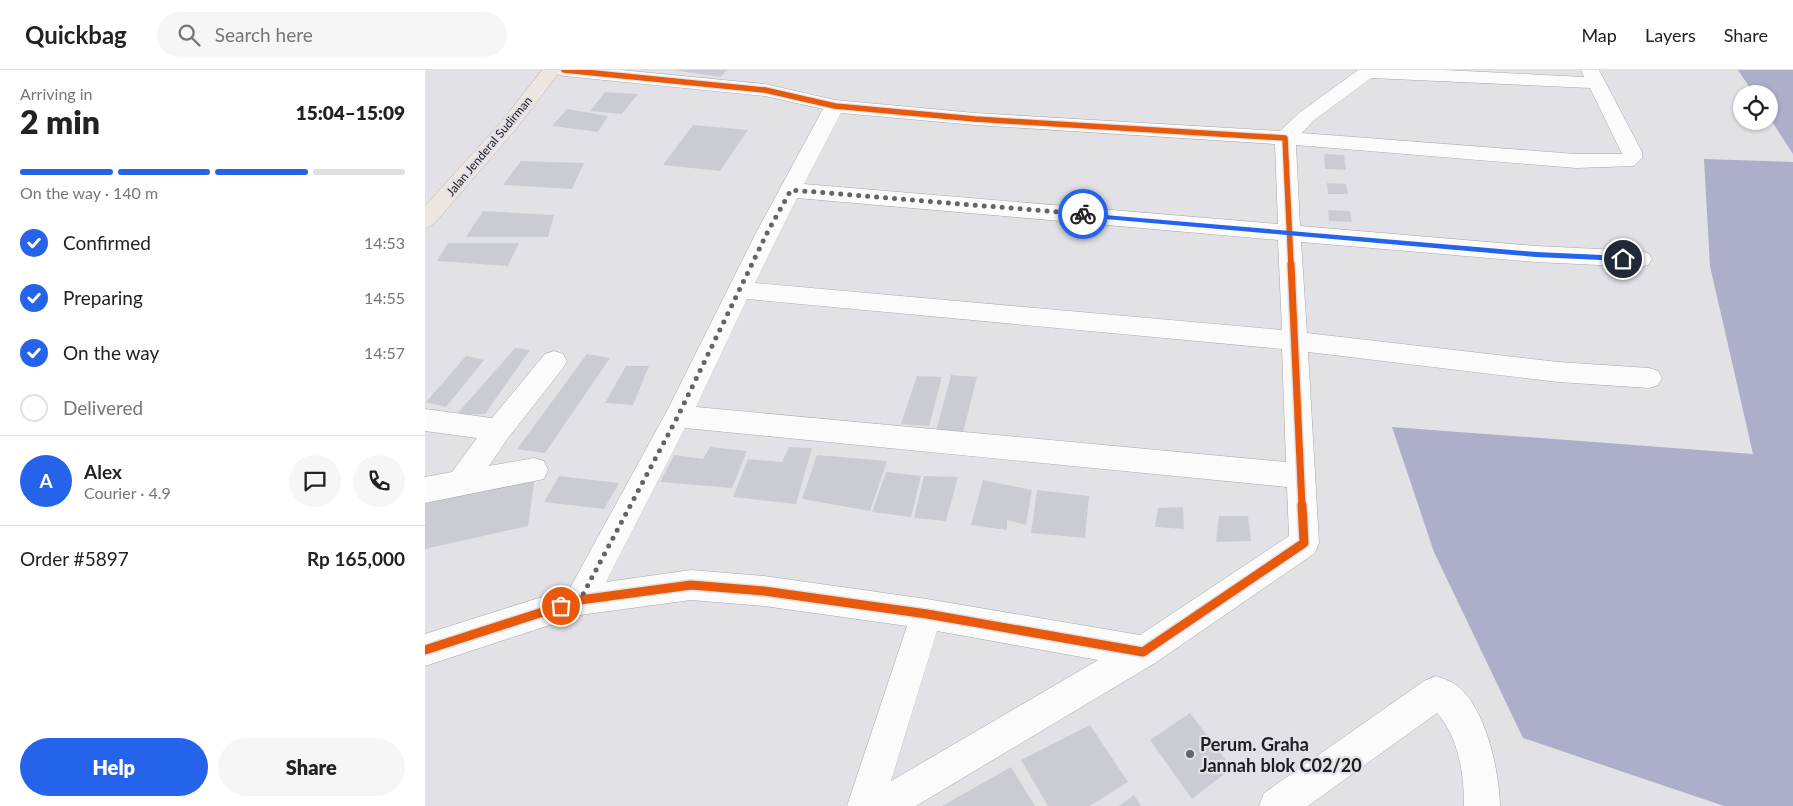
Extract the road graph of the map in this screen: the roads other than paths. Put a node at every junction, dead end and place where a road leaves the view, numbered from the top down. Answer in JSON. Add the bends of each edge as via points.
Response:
{"nodes":[{"id":1,"x":552,"y":70,"type":"edge"},
{"id":2,"x":564,"y":70,"type":"edge"},
{"id":3,"x":1369,"y":71,"type":"edge"},
{"id":4,"x":1593,"y":76,"type":"edge"},
{"id":5,"x":835,"y":106,"type":"junction"},
{"id":6,"x":1285,"y":138,"type":"junction"},
{"id":7,"x":791,"y":190,"type":"junction"},
{"id":8,"x":425,"y":220,"type":"edge"},
{"id":9,"x":1291,"y":233,"type":"junction"},
{"id":10,"x":1640,"y":260,"type":"dead end"},
{"id":11,"x":740,"y":290,"type":"junction"},
{"id":12,"x":1295,"y":341,"type":"junction"},
{"id":13,"x":554,"y":361,"type":"dead end"},
{"id":14,"x":1649,"y":378,"type":"dead end"},
{"id":15,"x":678,"y":416,"type":"junction"},
{"id":16,"x":428,"y":426,"type":"edge"},
{"id":17,"x":498,"y":430,"type":"junction"},
{"id":18,"x":534,"y":470,"type":"dead end"},
{"id":19,"x":1301,"y":476,"type":"junction"},
{"id":20,"x":462,"y":482,"type":"junction"},
{"id":21,"x":425,"y":490,"type":"edge"},
{"id":22,"x":580,"y":600,"type":"junction"},
{"id":23,"x":927,"y":614,"type":"junction"},
{"id":24,"x":425,"y":650,"type":"edge"},
{"id":25,"x":1143,"y":652,"type":"junction"},
{"id":26,"x":865,"y":806,"type":"edge"},
{"id":27,"x":882,"y":806,"type":"edge"},
{"id":28,"x":1277,"y":806,"type":"edge"},
{"id":29,"x":1482,"y":806,"type":"edge"}],
"edges":[{"from":1,"to":8,"type":"highway","name":"Jalan Jenderal Sudirman","via":[[509,125]]},
{"from":2,"to":5,"type":"street","via":[[765,90]]},
{"from":3,"to":4,"type":"street"},
{"from":3,"to":6,"type":"street","via":[[1313,112]]},
{"from":4,"to":6,"type":"street","via":[[1631,152],[1627,161],[1576,161]]},
{"from":5,"to":6,"type":"street","via":[[975,119]]},
{"from":5,"to":7,"type":"street"},
{"from":6,"to":9,"type":"street"},
{"from":7,"to":9,"type":"street"},
{"from":7,"to":11,"type":"street"},
{"from":9,"to":10,"type":"street"},
{"from":9,"to":12,"type":"street"},
{"from":11,"to":12,"type":"street"},
{"from":11,"to":15,"type":"street"},
{"from":12,"to":14,"type":"street","via":[[1558,372]]},
{"from":12,"to":19,"type":"street"},
{"from":13,"to":17,"type":"street"},
{"from":15,"to":19,"type":"street"},
{"from":15,"to":22,"type":"street"},
{"from":16,"to":17,"type":"street"},
{"from":17,"to":20,"type":"street"},
{"from":18,"to":20,"type":"street"},
{"from":19,"to":25,"type":"street","via":[[1304,543]]},
{"from":20,"to":21,"type":"street"},
{"from":22,"to":23,"type":"street","via":[[691,585],[764,591]]},
{"from":22,"to":24,"type":"street"},
{"from":23,"to":25,"type":"street"},
{"from":23,"to":26,"type":"street"},
{"from":25,"to":27,"type":"street"},
{"from":28,"to":29,"type":"street","via":[[1436,693],[1445,695],[1455,706],[1469,732],[1483,792]]}]}
